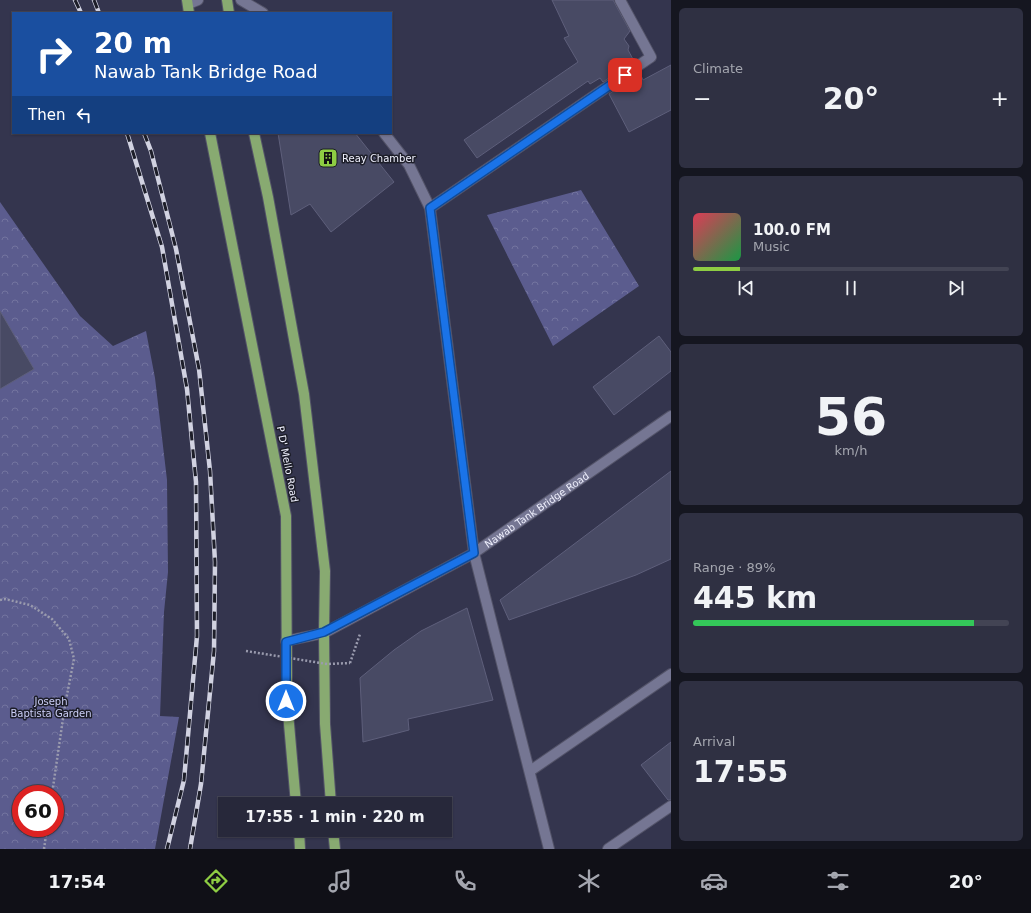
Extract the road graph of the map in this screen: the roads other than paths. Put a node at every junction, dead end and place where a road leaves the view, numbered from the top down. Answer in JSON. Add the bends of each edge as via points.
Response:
{"nodes":[{"id":1,"x":198,"y":0,"type":"edge"},
{"id":2,"x":226,"y":0,"type":"edge"},
{"id":3,"x":241,"y":0,"type":"edge"},
{"id":4,"x":620,"y":0,"type":"edge"},
{"id":5,"x":188,"y":6,"type":"edge"},
{"id":6,"x":229,"y":12,"type":"edge"},
{"id":7,"x":261,"y":12,"type":"edge"},
{"id":8,"x":210,"y":134,"type":"edge"},
{"id":9,"x":254,"y":134,"type":"edge"},
{"id":10,"x":385,"y":134,"type":"edge"},
{"id":11,"x":430,"y":208,"type":"junction"},
{"id":12,"x":671,"y":416,"type":"edge"},
{"id":13,"x":474,"y":553,"type":"junction"},
{"id":14,"x":324,"y":632,"type":"junction"},
{"id":15,"x":286,"y":642,"type":"junction"},
{"id":16,"x":671,"y":674,"type":"edge"},
{"id":17,"x":530,"y":771,"type":"junction"},
{"id":18,"x":295,"y":797,"type":"edge"},
{"id":19,"x":330,"y":797,"type":"edge"},
{"id":20,"x":671,"y":806,"type":"edge"},
{"id":21,"x":299,"y":837,"type":"edge"},
{"id":22,"x":333,"y":837,"type":"edge"},
{"id":23,"x":300,"y":849,"type":"edge"},
{"id":24,"x":334,"y":849,"type":"edge"},
{"id":25,"x":550,"y":849,"type":"edge"},
{"id":26,"x":608,"y":849,"type":"edge"}],
"edges":[{"from":1,"to":5,"type":"street"},
{"from":2,"to":6,"type":"main road"},
{"from":3,"to":7,"type":"street"},
{"from":4,"to":11,"type":"street","via":[[651,57]]},
{"from":8,"to":15,"type":"main road","name":"P D' Mello Road","via":[[286,516]]},
{"from":9,"to":14,"type":"main road","via":[[304,394],[325,571]]},
{"from":10,"to":11,"type":"street","via":[[409,165]]},
{"from":11,"to":13,"type":"street"},
{"from":12,"to":13,"type":"street","name":"Nawab Tank Bridge Road"},
{"from":13,"to":14,"type":"street","name":"Nawab Tank Bridge Road"},
{"from":13,"to":17,"type":"street"},
{"from":14,"to":15,"type":"street","name":"Nawab Tank Bridge Road"},
{"from":14,"to":19,"type":"main road","via":[[325,724]]},
{"from":15,"to":18,"type":"main road","name":"P D' Mello Road","via":[[286,701]]},
{"from":16,"to":17,"type":"street"},
{"from":17,"to":25,"type":"street"},
{"from":20,"to":26,"type":"street"},
{"from":21,"to":23,"type":"main road"},
{"from":22,"to":24,"type":"main road"}]}
